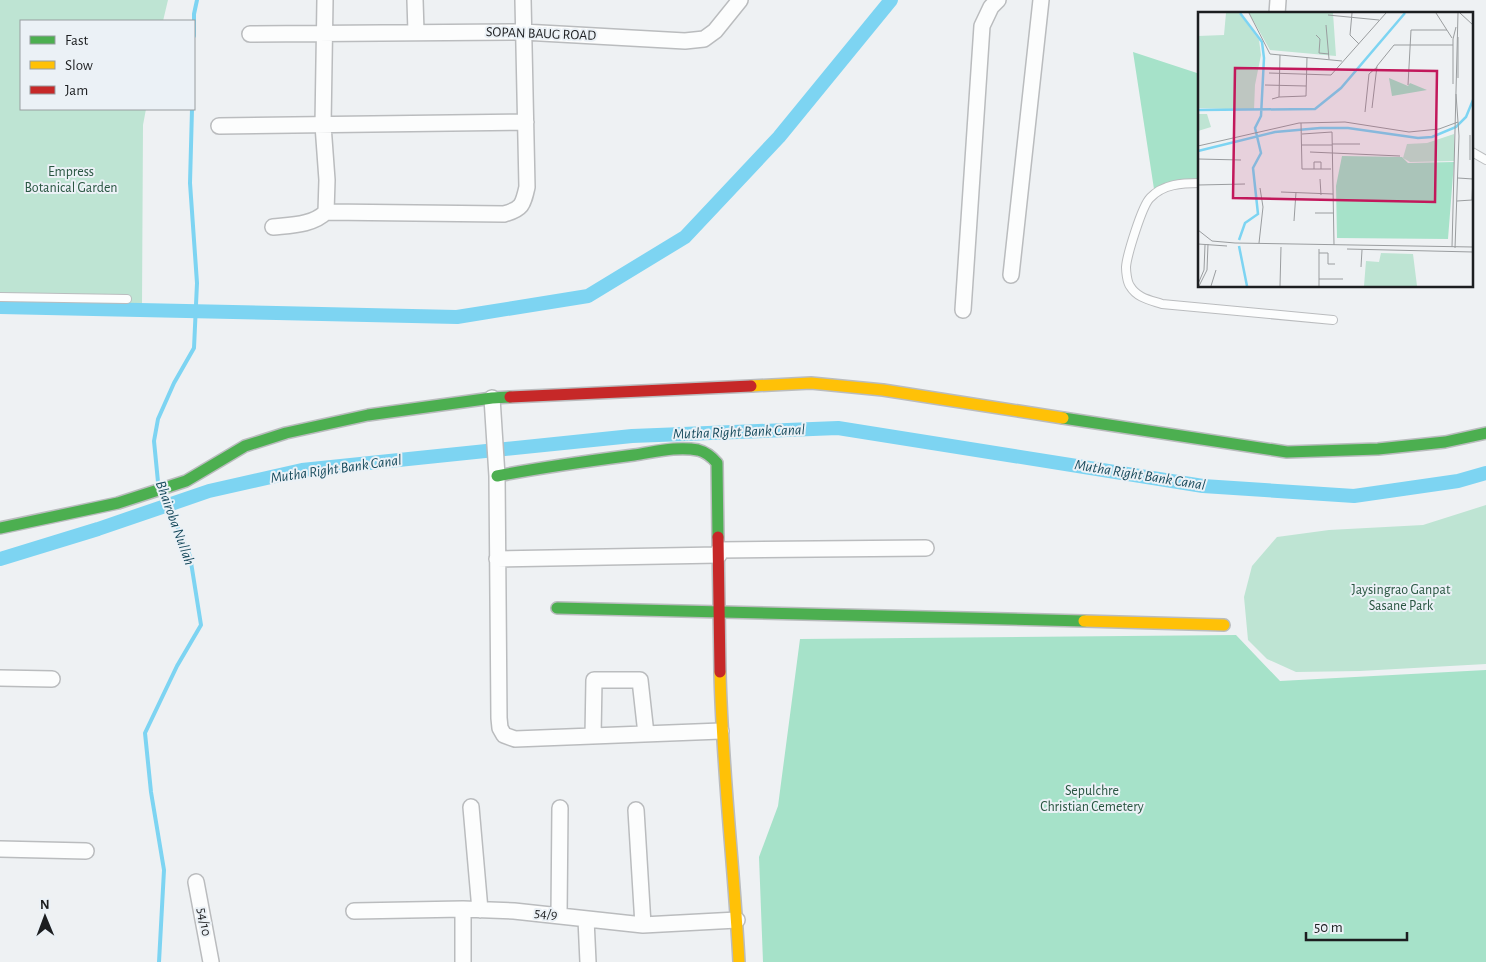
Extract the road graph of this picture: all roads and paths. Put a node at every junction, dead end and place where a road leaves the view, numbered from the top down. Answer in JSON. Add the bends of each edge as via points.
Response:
{"nodes":[{"id":1,"x":325,"y":0,"type":"edge"},
{"id":2,"x":415,"y":0,"type":"edge"},
{"id":3,"x":524,"y":0,"type":"edge"},
{"id":4,"x":740,"y":0,"type":"edge"},
{"id":5,"x":998,"y":0,"type":"edge"},
{"id":6,"x":1041,"y":0,"type":"edge"},
{"id":7,"x":416,"y":32,"type":"junction"},
{"id":8,"x":523,"y":32,"type":"junction"},
{"id":9,"x":324,"y":33,"type":"junction"},
{"id":10,"x":250,"y":34,"type":"dead end"},
{"id":11,"x":526,"y":122,"type":"junction"},
{"id":12,"x":323,"y":125,"type":"junction"},
{"id":13,"x":219,"y":126,"type":"dead end"},
{"id":14,"x":1474,"y":153,"type":"edge"},
{"id":15,"x":1486,"y":160,"type":"edge"},
{"id":16,"x":1198,"y":183,"type":"edge"},
{"id":17,"x":326,"y":212,"type":"junction"},
{"id":18,"x":273,"y":227,"type":"dead end"},
{"id":19,"x":1011,"y":275,"type":"dead end"},
{"id":20,"x":0,"y":297,"type":"edge"},
{"id":21,"x":127,"y":299,"type":"dead end"},
{"id":22,"x":963,"y":310,"type":"dead end"},
{"id":23,"x":1333,"y":320,"type":"dead end"},
{"id":24,"x":492,"y":398,"type":"junction"},
{"id":25,"x":1486,"y":433,"type":"edge"},
{"id":26,"x":496,"y":470,"type":"junction"},
{"id":27,"x":0,"y":528,"type":"edge"},
{"id":28,"x":926,"y":548,"type":"dead end"},
{"id":29,"x":719,"y":553,"type":"junction"},
{"id":30,"x":498,"y":559,"type":"junction"},
{"id":31,"x":557,"y":608,"type":"dead end"},
{"id":32,"x":718,"y":612,"type":"junction"},
{"id":33,"x":1224,"y":625,"type":"dead end"},
{"id":34,"x":0,"y":678,"type":"edge"},
{"id":35,"x":52,"y":679,"type":"dead end"},
{"id":36,"x":721,"y":731,"type":"junction"},
{"id":37,"x":646,"y":734,"type":"junction"},
{"id":38,"x":593,"y":736,"type":"junction"},
{"id":39,"x":471,"y":807,"type":"dead end"},
{"id":40,"x":560,"y":808,"type":"dead end"},
{"id":41,"x":636,"y":810,"type":"dead end"},
{"id":42,"x":0,"y":849,"type":"edge"},
{"id":43,"x":86,"y":851,"type":"dead end"},
{"id":44,"x":196,"y":882,"type":"dead end"},
{"id":45,"x":463,"y":909,"type":"junction"},
{"id":46,"x":480,"y":910,"type":"junction"},
{"id":47,"x":354,"y":911,"type":"dead end"},
{"id":48,"x":559,"y":916,"type":"junction"},
{"id":49,"x":586,"y":919,"type":"junction"},
{"id":50,"x":737,"y":920,"type":"junction"},
{"id":51,"x":643,"y":925,"type":"junction"},
{"id":52,"x":211,"y":962,"type":"edge"},
{"id":53,"x":463,"y":962,"type":"edge"},
{"id":54,"x":588,"y":962,"type":"edge"},
{"id":55,"x":739,"y":962,"type":"edge"}],
"edges":[{"from":1,"to":9,"type":"street"},
{"from":2,"to":7,"type":"street"},
{"from":3,"to":8,"type":"street"},
{"from":4,"to":8,"type":"street","name":"SOPAN BAUG ROAD","via":[[715,31],[704,39],[685,41]]},
{"from":5,"to":22,"type":"street","via":[[982,26]]},
{"from":6,"to":19,"type":"street"},
{"from":7,"to":8,"type":"street","name":"SOPAN BAUG ROAD"},
{"from":7,"to":9,"type":"street","name":"SOPAN BAUG ROAD"},
{"from":8,"to":11,"type":"street"},
{"from":9,"to":10,"type":"street","name":"SOPAN BAUG ROAD"},
{"from":9,"to":12,"type":"street"},
{"from":11,"to":12,"type":"street"},
{"from":11,"to":17,"type":"street","via":[[527,187],[517,210],[504,214]]},
{"from":12,"to":13,"type":"street"},
{"from":12,"to":17,"type":"street"},
{"from":14,"to":15,"type":"lane"},
{"from":16,"to":23,"type":"lane","via":[[1165,187],[1150,198],[1141,211],[1126,267],[1129,285],[1141,297],[1162,304]]},
{"from":17,"to":18,"type":"street","via":[[319,219]]},
{"from":20,"to":21,"type":"lane"},
{"from":24,"to":25,"type":"street","via":[[811,383],[901,393],[1287,452],[1378,450],[1445,442]]},
{"from":24,"to":26,"type":"street"},
{"from":24,"to":27,"type":"street","via":[[368,416],[286,433],[245,446],[186,481],[118,503]]},
{"from":26,"to":29,"type":"street","via":[[676,450],[696,450],[711,455],[717,463]]},
{"from":26,"to":30,"type":"street"},
{"from":28,"to":29,"type":"street"},
{"from":29,"to":30,"type":"street"},
{"from":29,"to":32,"type":"street"},
{"from":30,"to":38,"type":"street","via":[[500,728],[504,735],[515,738]]},
{"from":31,"to":32,"type":"street"},
{"from":32,"to":33,"type":"street"},
{"from":32,"to":36,"type":"street"},
{"from":34,"to":35,"type":"street"},
{"from":36,"to":37,"type":"street"},
{"from":36,"to":50,"type":"street"},
{"from":37,"to":38,"type":"street"},
{"from":37,"to":38,"type":"street","via":[[640,680],[594,680]]},
{"from":39,"to":46,"type":"street"},
{"from":40,"to":48,"type":"street"},
{"from":41,"to":51,"type":"street"},
{"from":42,"to":43,"type":"street"},
{"from":44,"to":52,"type":"street","name":"54/10"},
{"from":45,"to":46,"type":"street","name":"54/9"},
{"from":45,"to":47,"type":"street","name":"54/9"},
{"from":45,"to":53,"type":"street"},
{"from":46,"to":48,"type":"street","name":"54/9"},
{"from":48,"to":49,"type":"street","name":"54/9"},
{"from":49,"to":51,"type":"street","name":"54/9"},
{"from":49,"to":54,"type":"street"},
{"from":50,"to":51,"type":"street","name":"54/9"},
{"from":50,"to":55,"type":"street"}]}
